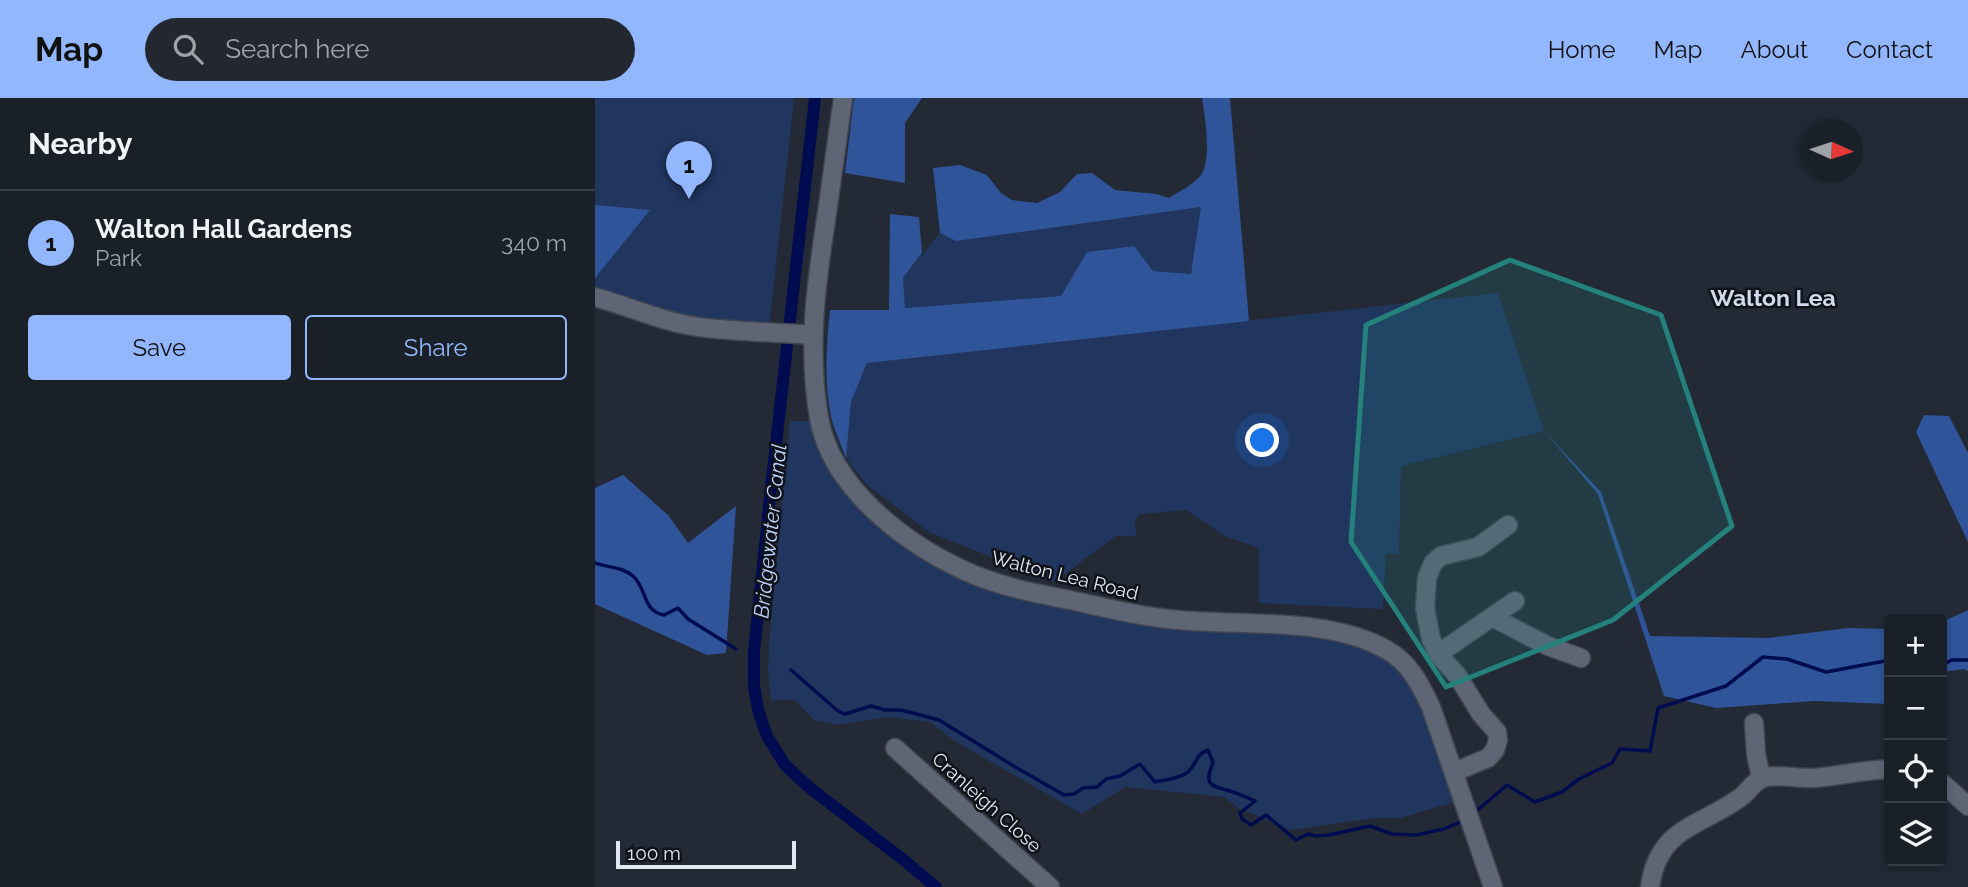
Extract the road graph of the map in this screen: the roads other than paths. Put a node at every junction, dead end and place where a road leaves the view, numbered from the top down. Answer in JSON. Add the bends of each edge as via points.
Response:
{"nodes":[{"id":1,"x":843,"y":98,"type":"edge"},
{"id":2,"x":595,"y":297,"type":"edge"},
{"id":3,"x":805,"y":334,"type":"junction"},
{"id":4,"x":1509,"y":525,"type":"dead end"},
{"id":5,"x":1515,"y":601,"type":"dead end"},
{"id":6,"x":1492,"y":617,"type":"junction"},
{"id":7,"x":1438,"y":654,"type":"junction"},
{"id":8,"x":1581,"y":658,"type":"dead end"},
{"id":9,"x":1754,"y":723,"type":"dead end"},
{"id":10,"x":895,"y":748,"type":"dead end"},
{"id":11,"x":1884,"y":770,"type":"edge"},
{"id":12,"x":1454,"y":772,"type":"junction"},
{"id":13,"x":1761,"y":778,"type":"junction"},
{"id":14,"x":1947,"y":787,"type":"edge"},
{"id":15,"x":1968,"y":806,"type":"edge"},
{"id":16,"x":1050,"y":887,"type":"edge"},
{"id":17,"x":1493,"y":887,"type":"edge"},
{"id":18,"x":1650,"y":887,"type":"edge"}],
"edges":[{"from":1,"to":3,"type":"street","name":"Walton Lea Road","via":[[815,298]]},
{"from":2,"to":3,"type":"street","via":[[697,327]]},
{"from":3,"to":12,"type":"street","name":"Walton Lea Road","via":[[820,421],[835,464],[863,500],[913,541],[964,570],[1018,589],[1131,614],[1267,623],[1358,636],[1387,650],[1418,679]]},
{"from":4,"to":7,"type":"street","via":[[1478,547],[1441,556],[1429,570],[1427,624]]},
{"from":5,"to":6,"type":"street"},
{"from":6,"to":7,"type":"street"},
{"from":6,"to":8,"type":"street"},
{"from":7,"to":12,"type":"street","via":[[1497,732],[1495,750],[1488,758]]},
{"from":9,"to":13,"type":"street"},
{"from":10,"to":16,"type":"street","name":"Cranleigh Close"},
{"from":11,"to":13,"type":"street"},
{"from":12,"to":17,"type":"street","name":"Walton Lea Road"},
{"from":13,"to":18,"type":"street","via":[[1742,796],[1671,840],[1654,864]]},
{"from":14,"to":15,"type":"street"}]}
